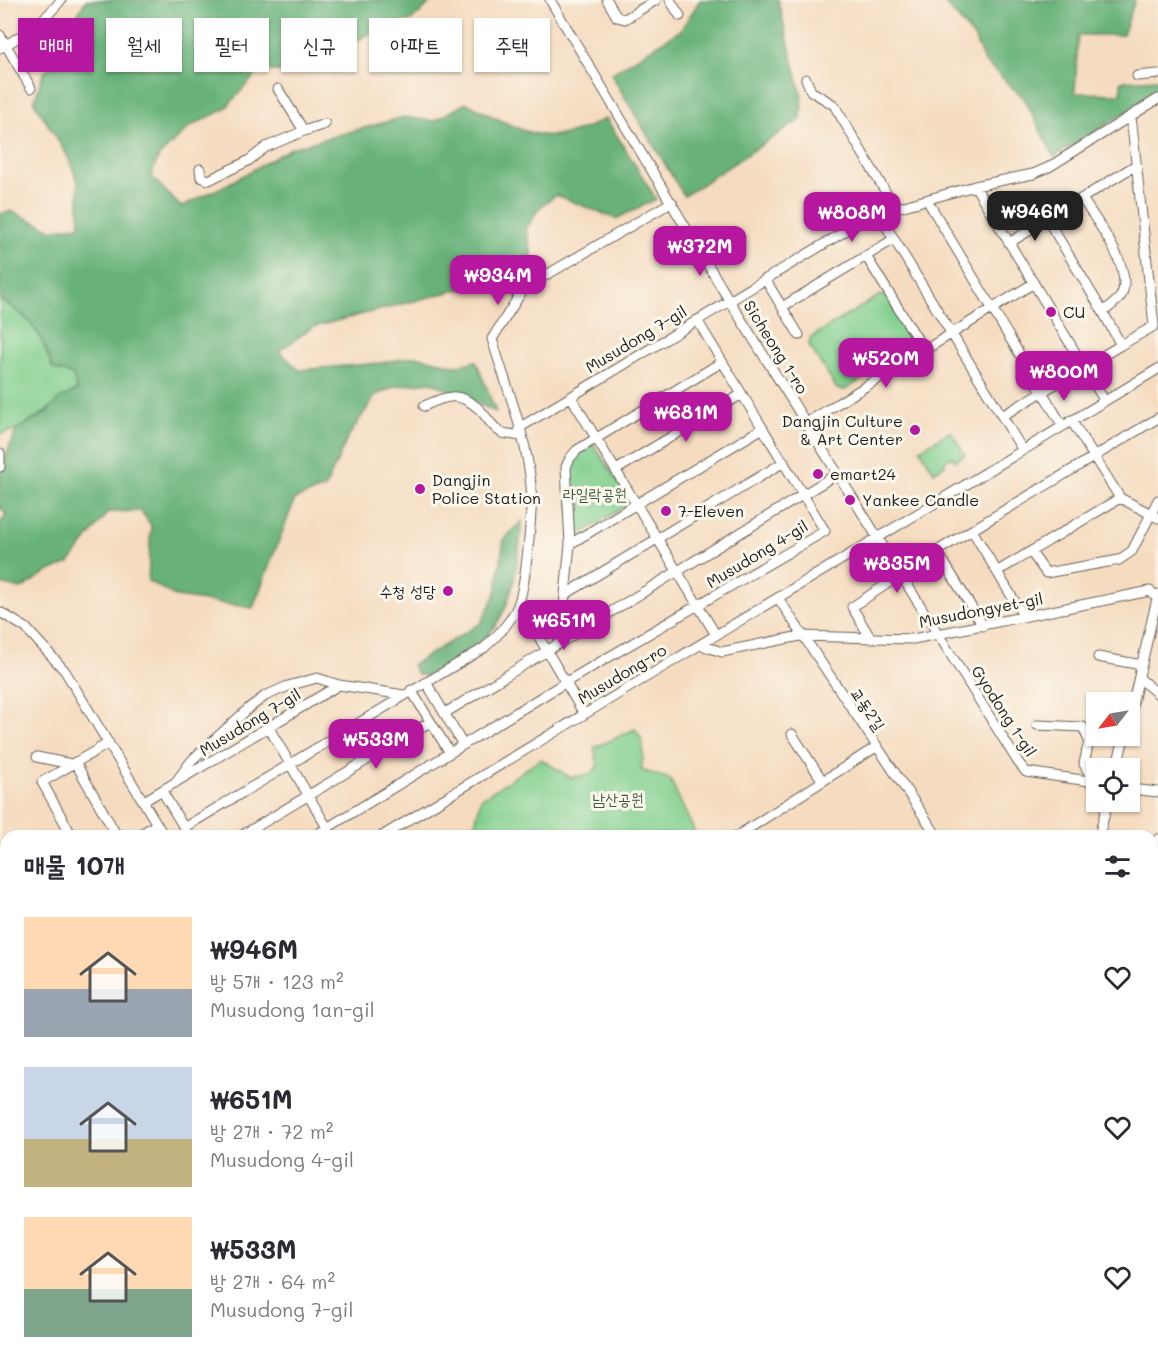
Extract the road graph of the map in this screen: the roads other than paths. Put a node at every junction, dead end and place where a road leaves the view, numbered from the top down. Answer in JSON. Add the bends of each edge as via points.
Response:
{"nodes":[{"id":1,"x":61,"y":0,"type":"edge"},
{"id":2,"x":550,"y":0,"type":"edge"},
{"id":3,"x":607,"y":0,"type":"edge"},
{"id":4,"x":656,"y":0,"type":"edge"},
{"id":5,"x":670,"y":0,"type":"edge"},
{"id":6,"x":680,"y":16,"type":"dead end"},
{"id":7,"x":0,"y":35,"type":"edge"},
{"id":8,"x":3,"y":47,"type":"edge"},
{"id":9,"x":1158,"y":74,"type":"edge"},
{"id":10,"x":1137,"y":76,"type":"dead end"},
{"id":11,"x":806,"y":79,"type":"dead end"},
{"id":12,"x":31,"y":88,"type":"dead end"},
{"id":13,"x":278,"y":89,"type":"dead end"},
{"id":14,"x":1158,"y":99,"type":"edge"},
{"id":15,"x":1131,"y":116,"type":"junction"},
{"id":16,"x":325,"y":124,"type":"dead end"},
{"id":17,"x":304,"y":131,"type":"junction"},
{"id":18,"x":1136,"y":165,"type":"junction"},
{"id":19,"x":200,"y":169,"type":"dead end"},
{"id":20,"x":975,"y":186,"type":"junction"},
{"id":21,"x":1082,"y":198,"type":"junction"},
{"id":22,"x":927,"y":200,"type":"junction"},
{"id":23,"x":672,"y":202,"type":"junction"},
{"id":24,"x":895,"y":208,"type":"junction"},
{"id":25,"x":878,"y":213,"type":"junction"},
{"id":26,"x":1047,"y":219,"type":"junction"},
{"id":27,"x":894,"y":239,"type":"junction"},
{"id":28,"x":1009,"y":243,"type":"junction"},
{"id":29,"x":866,"y":256,"type":"junction"},
{"id":30,"x":765,"y":279,"type":"junction"},
{"id":31,"x":1034,"y":284,"type":"junction"},
{"id":32,"x":729,"y":300,"type":"junction"},
{"id":33,"x":782,"y":307,"type":"junction"},
{"id":34,"x":992,"y":309,"type":"junction"},
{"id":35,"x":1103,"y":312,"type":"junction"},
{"id":36,"x":697,"y":320,"type":"junction"},
{"id":37,"x":952,"y":333,"type":"junction"},
{"id":38,"x":799,"y":335,"type":"dead end"},
{"id":39,"x":1121,"y":345,"type":"junction"},
{"id":40,"x":924,"y":350,"type":"junction"},
{"id":41,"x":722,"y":362,"type":"junction"},
{"id":42,"x":1084,"y":367,"type":"junction"},
{"id":43,"x":1158,"y":369,"type":"edge"},
{"id":44,"x":1042,"y":392,"type":"junction"},
{"id":45,"x":742,"y":394,"type":"junction"},
{"id":46,"x":570,"y":396,"type":"junction"},
{"id":47,"x":1104,"y":400,"type":"junction"},
{"id":48,"x":424,"y":406,"type":"dead end"},
{"id":49,"x":1002,"y":416,"type":"junction"},
{"id":50,"x":1158,"y":418,"type":"edge"},
{"id":51,"x":1071,"y":420,"type":"junction"},
{"id":52,"x":806,"y":423,"type":"junction"},
{"id":53,"x":1062,"y":425,"type":"junction"},
{"id":54,"x":763,"y":428,"type":"junction"},
{"id":55,"x":520,"y":432,"type":"junction"},
{"id":56,"x":596,"y":439,"type":"junction"},
{"id":57,"x":1022,"y":449,"type":"junction"},
{"id":58,"x":0,"y":453,"type":"edge"},
{"id":59,"x":1092,"y":457,"type":"junction"},
{"id":60,"x":784,"y":462,"type":"junction"},
{"id":61,"x":0,"y":467,"type":"edge"},
{"id":62,"x":616,"y":470,"type":"junction"},
{"id":63,"x":837,"y":474,"type":"junction"},
{"id":64,"x":803,"y":495,"type":"junction"},
{"id":65,"x":1119,"y":498,"type":"junction"},
{"id":66,"x":1158,"y":500,"type":"edge"},
{"id":67,"x":637,"y":504,"type":"junction"},
{"id":68,"x":1154,"y":516,"type":"edge"},
{"id":69,"x":972,"y":530,"type":"junction"},
{"id":70,"x":658,"y":538,"type":"junction"},
{"id":71,"x":876,"y":538,"type":"junction"},
{"id":72,"x":570,"y":544,"type":"junction"},
{"id":73,"x":937,"y":551,"type":"junction"},
{"id":74,"x":1031,"y":552,"type":"junction"},
{"id":75,"x":998,"y":571,"type":"junction"},
{"id":76,"x":679,"y":572,"type":"junction"},
{"id":77,"x":901,"y":575,"type":"junction"},
{"id":78,"x":566,"y":594,"type":"junction"},
{"id":79,"x":1158,"y":596,"type":"edge"},
{"id":80,"x":777,"y":598,"type":"junction"},
{"id":81,"x":519,"y":603,"type":"junction"},
{"id":82,"x":700,"y":605,"type":"junction"},
{"id":83,"x":0,"y":612,"type":"edge"},
{"id":84,"x":1024,"y":617,"type":"junction"},
{"id":85,"x":983,"y":626,"type":"junction"},
{"id":86,"x":578,"y":631,"type":"junction"},
{"id":87,"x":716,"y":635,"type":"junction"},
{"id":88,"x":800,"y":636,"type":"junction"},
{"id":89,"x":939,"y":636,"type":"junction"},
{"id":90,"x":871,"y":639,"type":"junction"},
{"id":91,"x":701,"y":645,"type":"junction"},
{"id":92,"x":547,"y":650,"type":"junction"},
{"id":93,"x":1098,"y":657,"type":"dead end"},
{"id":94,"x":1142,"y":665,"type":"junction"},
{"id":95,"x":1139,"y":678,"type":"junction"},
{"id":96,"x":426,"y":682,"type":"junction"},
{"id":97,"x":566,"y":682,"type":"junction"},
{"id":98,"x":339,"y":685,"type":"junction"},
{"id":99,"x":1136,"y":692,"type":"edge"},
{"id":100,"x":408,"y":693,"type":"junction"},
{"id":101,"x":1158,"y":694,"type":"edge"},
{"id":102,"x":445,"y":713,"type":"junction"},
{"id":103,"x":584,"y":714,"type":"junction"},
{"id":104,"x":430,"y":722,"type":"junction"},
{"id":105,"x":1037,"y":724,"type":"dead end"},
{"id":106,"x":269,"y":728,"type":"junction"},
{"id":107,"x":792,"y":735,"type":"dead end"},
{"id":108,"x":109,"y":743,"type":"junction"},
{"id":109,"x":464,"y":745,"type":"junction"},
{"id":110,"x":876,"y":747,"type":"junction"},
{"id":111,"x":450,"y":753,"type":"junction"},
{"id":112,"x":37,"y":758,"type":"dead end"},
{"id":113,"x":73,"y":763,"type":"junction"},
{"id":114,"x":290,"y":765,"type":"junction"},
{"id":115,"x":1086,"y":767,"type":"edge"},
{"id":116,"x":822,"y":780,"type":"junction"},
{"id":117,"x":1086,"y":781,"type":"edge"},
{"id":118,"x":175,"y":783,"type":"junction"},
{"id":119,"x":1140,"y":790,"type":"edge"},
{"id":120,"x":162,"y":791,"type":"junction"},
{"id":121,"x":1158,"y":792,"type":"edge"},
{"id":122,"x":308,"y":795,"type":"junction"},
{"id":123,"x":144,"y":801,"type":"junction"},
{"id":124,"x":1105,"y":812,"type":"edge"},
{"id":125,"x":157,"y":824,"type":"junction"},
{"id":126,"x":69,"y":830,"type":"edge"},
{"id":127,"x":113,"y":830,"type":"edge"},
{"id":128,"x":148,"y":830,"type":"edge"},
{"id":129,"x":160,"y":830,"type":"edge"},
{"id":130,"x":186,"y":830,"type":"edge"},
{"id":131,"x":189,"y":830,"type":"edge"},
{"id":132,"x":251,"y":830,"type":"edge"},
{"id":133,"x":328,"y":830,"type":"edge"},
{"id":134,"x":332,"y":830,"type":"edge"},
{"id":135,"x":392,"y":830,"type":"edge"},
{"id":136,"x":746,"y":830,"type":"edge"},
{"id":137,"x":933,"y":830,"type":"edge"},
{"id":138,"x":1101,"y":830,"type":"edge"}],
"edges":[{"from":1,"to":8,"type":"street","via":[[50,15]]},
{"from":2,"to":23,"type":"street","name":"Sicheong 1-ro"},
{"from":3,"to":4,"type":"street","via":[[617,17],[625,19]]},
{"from":5,"to":6,"type":"street"},
{"from":7,"to":8,"type":"street"},
{"from":8,"to":12,"type":"street"},
{"from":9,"to":10,"type":"street"},
{"from":11,"to":24,"type":"street","via":[[811,91],[834,105]]},
{"from":13,"to":17,"type":"street"},
{"from":14,"to":15,"type":"street","name":"Musudong 7-gil"},
{"from":15,"to":18,"type":"street"},
{"from":15,"to":20,"type":"street","name":"Musudong 7-gil","via":[[1049,167]]},
{"from":16,"to":17,"type":"street"},
{"from":17,"to":19,"type":"street","via":[[266,147],[248,161],[208,180],[201,177]]},
{"from":18,"to":21,"type":"street"},
{"from":18,"to":39,"type":"street","via":[[1154,326]]},
{"from":20,"to":22,"type":"street","name":"Musudong 7-gil"},
{"from":20,"to":28,"type":"street"},
{"from":21,"to":26,"type":"street"},
{"from":21,"to":35,"type":"street","via":[[1121,263],[1126,281],[1120,298]]},
{"from":22,"to":24,"type":"street","name":"Musudong 7-gil"},
{"from":22,"to":34,"type":"street"},
{"from":23,"to":32,"type":"street","name":"Sicheong 1-ro"},
{"from":23,"to":55,"type":"street","via":[[524,288],[492,339]]},
{"from":24,"to":25,"type":"street","name":"Musudong 7-gil"},
{"from":25,"to":27,"type":"street"},
{"from":25,"to":30,"type":"street","name":"Musudong 7-gil"},
{"from":26,"to":28,"type":"street"},
{"from":26,"to":35,"type":"street"},
{"from":27,"to":29,"type":"street"},
{"from":27,"to":37,"type":"street"},
{"from":28,"to":31,"type":"street"},
{"from":29,"to":33,"type":"street"},
{"from":29,"to":40,"type":"street"},
{"from":30,"to":32,"type":"street","name":"Musudong 7-gil"},
{"from":30,"to":33,"type":"street"},
{"from":31,"to":34,"type":"street"},
{"from":31,"to":42,"type":"street"},
{"from":32,"to":36,"type":"street","name":"Musudong 7-gil"},
{"from":32,"to":52,"type":"street","name":"Sicheong 1-ro"},
{"from":33,"to":38,"type":"street"},
{"from":34,"to":37,"type":"street"},
{"from":34,"to":44,"type":"street"},
{"from":35,"to":39,"type":"street"},
{"from":36,"to":41,"type":"street","name":"Musudong 4-gil"},
{"from":36,"to":46,"type":"street","name":"Musudong 7-gil"},
{"from":37,"to":40,"type":"street"},
{"from":37,"to":49,"type":"street"},
{"from":39,"to":42,"type":"street"},
{"from":40,"to":52,"type":"street"},
{"from":41,"to":45,"type":"street","name":"Musudong 4-gil"},
{"from":41,"to":56,"type":"street"},
{"from":42,"to":44,"type":"street"},
{"from":42,"to":47,"type":"street"},
{"from":43,"to":47,"type":"street","name":"Musudong-ro"},
{"from":44,"to":49,"type":"street"},
{"from":44,"to":53,"type":"street"},
{"from":45,"to":54,"type":"street","name":"Musudong 4-gil"},
{"from":45,"to":62,"type":"street"},
{"from":46,"to":55,"type":"street","name":"Musudong 7-gil"},
{"from":46,"to":56,"type":"street","name":"Musudong 4-gil"},
{"from":47,"to":51,"type":"street","name":"Musudong-ro"},
{"from":48,"to":55,"type":"street","via":[[447,395],[457,396],[478,408],[502,433]]},
{"from":49,"to":57,"type":"street"},
{"from":50,"to":59,"type":"street"},
{"from":51,"to":53,"type":"street","name":"Musudong-ro"},
{"from":51,"to":59,"type":"street"},
{"from":52,"to":63,"type":"street","name":"Sicheong 1-ro"},
{"from":53,"to":57,"type":"street","name":"Musudong-ro"},
{"from":54,"to":60,"type":"street","name":"Musudong 4-gil"},
{"from":54,"to":67,"type":"street"},
{"from":55,"to":81,"type":"street","via":[[531,486]]},
{"from":56,"to":62,"type":"street","name":"Musudong 4-gil"},
{"from":56,"to":72,"type":"street","via":[[573,454],[566,467]]},
{"from":57,"to":71,"type":"street","name":"Musudong-ro"},
{"from":58,"to":61,"type":"street"},
{"from":59,"to":65,"type":"street"},
{"from":59,"to":69,"type":"street"},
{"from":60,"to":64,"type":"street","name":"Musudong 4-gil"},
{"from":60,"to":70,"type":"street"},
{"from":62,"to":67,"type":"street","name":"Musudong 4-gil"},
{"from":63,"to":64,"type":"street"},
{"from":63,"to":71,"type":"street","name":"Sicheong 1-ro"},
{"from":64,"to":76,"type":"street","name":"Musudong 4-gil"},
{"from":64,"to":82,"type":"street","name":"Musudong 4-gil","via":[[825,531]]},
{"from":65,"to":68,"type":"street"},
{"from":65,"to":74,"type":"street"},
{"from":66,"to":68,"type":"street"},
{"from":67,"to":70,"type":"street","name":"Musudong 4-gil"},
{"from":67,"to":72,"type":"street"},
{"from":68,"to":74,"type":"street","via":[[1132,552],[1119,560],[1046,573]]},
{"from":69,"to":73,"type":"street"},
{"from":69,"to":75,"type":"street"},
{"from":70,"to":76,"type":"street","name":"Musudong 4-gil"},
{"from":70,"to":78,"type":"street"},
{"from":71,"to":77,"type":"street"},
{"from":71,"to":80,"type":"street","name":"Musudong-ro"},
{"from":72,"to":78,"type":"street"},
{"from":73,"to":77,"type":"street"},
{"from":73,"to":85,"type":"street"},
{"from":74,"to":75,"type":"street"},
{"from":75,"to":84,"type":"street"},
{"from":76,"to":82,"type":"street","name":"Musudong 4-gil"},
{"from":76,"to":86,"type":"street","name":"Musudong 4-gil"},
{"from":77,"to":89,"type":"street"},
{"from":77,"to":90,"type":"street","via":[[852,607]]},
{"from":78,"to":86,"type":"street","via":[[564,605]]},
{"from":79,"to":84,"type":"street","name":"Musudongyet-gil","via":[[1150,591]]},
{"from":79,"to":94,"type":"street"},
{"from":80,"to":87,"type":"street","name":"Musudong-ro"},
{"from":80,"to":88,"type":"street","name":"교동2길"},
{"from":81,"to":92,"type":"street"},
{"from":81,"to":96,"type":"street","via":[[502,631],[484,648]]},
{"from":82,"to":87,"type":"street","name":"Musudong 4-gil"},
{"from":82,"to":97,"type":"street","name":"Musudong 4-gil"},
{"from":83,"to":108,"type":"street","via":[[26,628],[65,671]]},
{"from":84,"to":85,"type":"street","name":"Musudongyet-gil"},
{"from":85,"to":89,"type":"street","name":"Musudongyet-gil"},
{"from":86,"to":92,"type":"street","name":"Musudong 4-gil"},
{"from":87,"to":91,"type":"street","name":"Musudong-ro"},
{"from":88,"to":90,"type":"street","name":"Musudongyet-gil"},
{"from":88,"to":91,"type":"street","name":"Musudongyet-gil","via":[[722,652]]},
{"from":88,"to":110,"type":"street","name":"교동2길"},
{"from":89,"to":90,"type":"street","name":"Musudongyet-gil"},
{"from":89,"to":117,"type":"street","name":"Gyodong 1-gil","via":[[1026,772]]},
{"from":91,"to":103,"type":"street","name":"Musudong-ro"},
{"from":92,"to":97,"type":"street"},
{"from":92,"to":102,"type":"street","name":"Musudong 4-gil"},
{"from":93,"to":94,"type":"street"},
{"from":94,"to":95,"type":"street"},
{"from":95,"to":99,"type":"street"},
{"from":95,"to":101,"type":"street"},
{"from":96,"to":100,"type":"street"},
{"from":96,"to":102,"type":"street"},
{"from":97,"to":103,"type":"street"},
{"from":97,"to":109,"type":"street","name":"Musudong 4-gil"},
{"from":98,"to":100,"type":"street","name":"Musudong 7-gil"},
{"from":98,"to":106,"type":"street","name":"Musudong 7-gil"},
{"from":98,"to":118,"type":"street","name":"Musudong 7-gil","via":[[316,678],[265,696],[192,760]]},
{"from":100,"to":104,"type":"street"},
{"from":100,"to":114,"type":"street"},
{"from":102,"to":109,"type":"street"},
{"from":103,"to":135,"type":"street","name":"Musudong-ro"},
{"from":104,"to":111,"type":"street"},
{"from":104,"to":122,"type":"street"},
{"from":105,"to":115,"type":"street","via":[[1083,727],[1089,741]]},
{"from":106,"to":114,"type":"street"},
{"from":106,"to":118,"type":"street","name":"Musudong 7-gil"},
{"from":107,"to":116,"type":"street"},
{"from":108,"to":113,"type":"street"},
{"from":108,"to":123,"type":"street"},
{"from":109,"to":111,"type":"street","name":"Musudong 4-gil"},
{"from":110,"to":116,"type":"street"},
{"from":110,"to":137,"type":"street","name":"교동2길"},
{"from":111,"to":134,"type":"street","name":"Musudong 4-gil"},
{"from":112,"to":113,"type":"street"},
{"from":113,"to":126,"type":"street","via":[[42,782]]},
{"from":113,"to":127,"type":"street"},
{"from":114,"to":122,"type":"street"},
{"from":114,"to":131,"type":"street"},
{"from":116,"to":136,"type":"street"},
{"from":118,"to":120,"type":"street","name":"Musudong 7-gil"},
{"from":119,"to":121,"type":"street"},
{"from":120,"to":123,"type":"street","name":"Musudong 7-gil"},
{"from":120,"to":130,"type":"street"},
{"from":122,"to":132,"type":"street"},
{"from":122,"to":133,"type":"street"},
{"from":123,"to":125,"type":"street"},
{"from":124,"to":138,"type":"street"},
{"from":125,"to":128,"type":"street"},
{"from":125,"to":129,"type":"street"}]}
